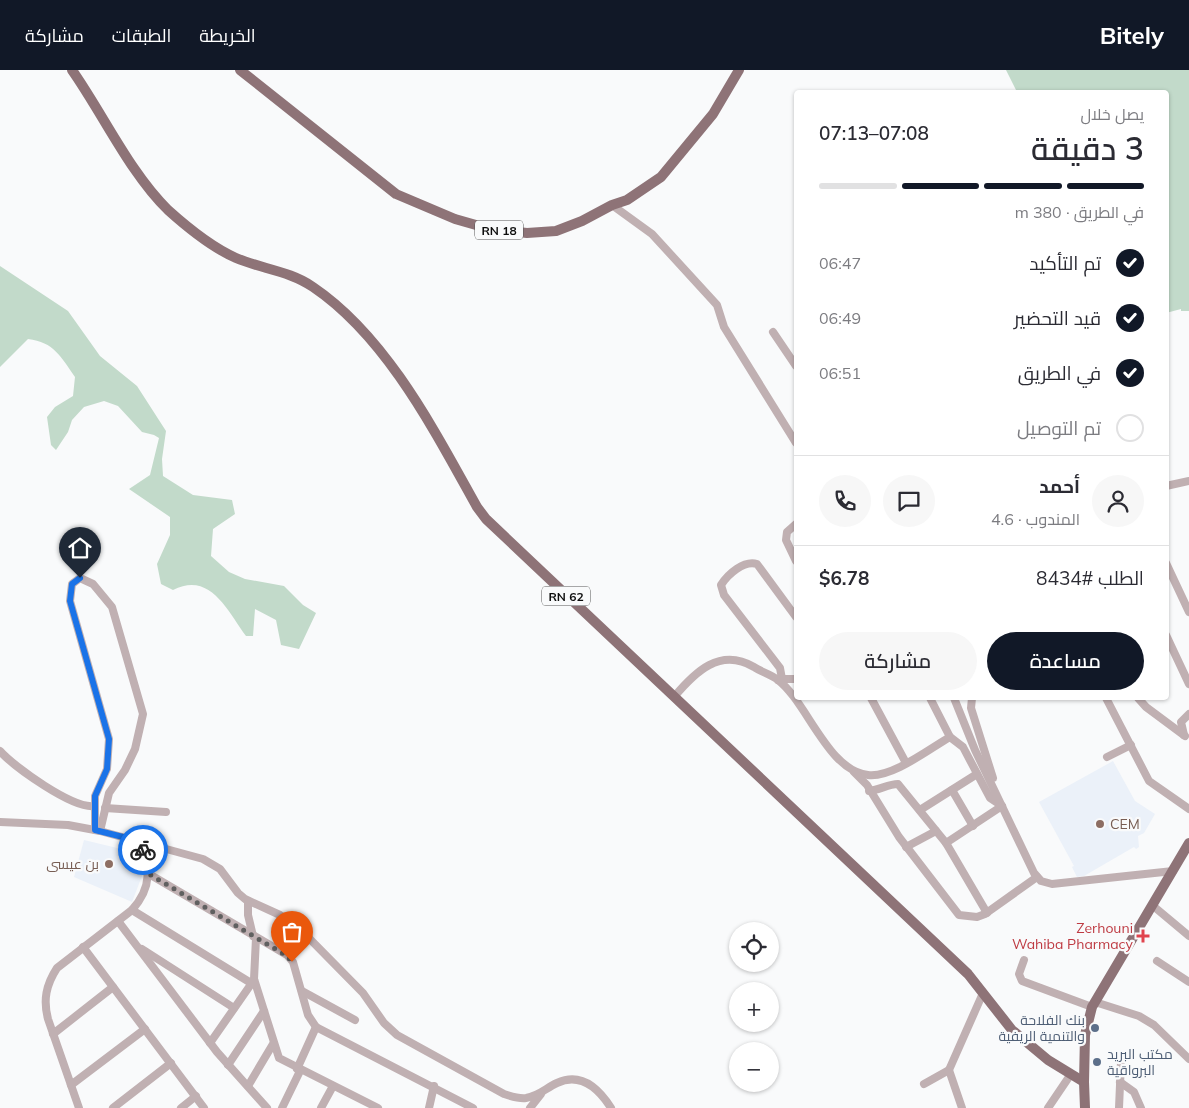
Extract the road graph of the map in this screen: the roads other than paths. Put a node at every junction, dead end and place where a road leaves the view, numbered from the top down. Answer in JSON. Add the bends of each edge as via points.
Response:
{"nodes":[{"id":1,"x":72,"y":70,"type":"edge"},
{"id":2,"x":240,"y":70,"type":"edge"},
{"id":3,"x":739,"y":70,"type":"edge"},
{"id":4,"x":612,"y":204,"type":"junction"},
{"id":5,"x":773,"y":332,"type":"dead end"},
{"id":6,"x":794,"y":363,"type":"edge"},
{"id":7,"x":794,"y":440,"type":"edge"},
{"id":8,"x":1189,"y":481,"type":"edge"},
{"id":9,"x":1169,"y":485,"type":"edge"},
{"id":10,"x":794,"y":526,"type":"edge"},
{"id":11,"x":794,"y":557,"type":"edge"},
{"id":12,"x":1169,"y":569,"type":"edge"},
{"id":13,"x":1189,"y":612,"type":"edge"},
{"id":14,"x":794,"y":614,"type":"edge"},
{"id":15,"x":1169,"y":641,"type":"edge"},
{"id":16,"x":780,"y":680,"type":"junction"},
{"id":17,"x":794,"y":680,"type":"edge"},
{"id":18,"x":1189,"y":684,"type":"edge"},
{"id":19,"x":674,"y":697,"type":"junction"},
{"id":20,"x":794,"y":699,"type":"edge"},
{"id":21,"x":795,"y":700,"type":"edge"},
{"id":22,"x":871,"y":700,"type":"edge"},
{"id":23,"x":931,"y":700,"type":"edge"},
{"id":24,"x":955,"y":700,"type":"edge"},
{"id":25,"x":972,"y":700,"type":"edge"},
{"id":26,"x":1107,"y":700,"type":"edge"},
{"id":27,"x":1140,"y":700,"type":"edge"},
{"id":28,"x":1189,"y":714,"type":"edge"},
{"id":29,"x":950,"y":737,"type":"junction"},
{"id":30,"x":1187,"y":737,"type":"edge"},
{"id":31,"x":1131,"y":745,"type":"junction"},
{"id":32,"x":0,"y":751,"type":"edge"},
{"id":33,"x":1107,"y":758,"type":"dead end"},
{"id":34,"x":906,"y":763,"type":"junction"},
{"id":35,"x":852,"y":769,"type":"junction"},
{"id":36,"x":977,"y":774,"type":"junction"},
{"id":37,"x":869,"y":790,"type":"junction"},
{"id":38,"x":952,"y":790,"type":"junction"},
{"id":39,"x":94,"y":806,"type":"junction"},
{"id":40,"x":1002,"y":806,"type":"junction"},
{"id":41,"x":105,"y":808,"type":"junction"},
{"id":42,"x":1189,"y":809,"type":"edge"},
{"id":43,"x":920,"y":810,"type":"junction"},
{"id":44,"x":166,"y":812,"type":"dead end"},
{"id":45,"x":0,"y":822,"type":"edge"},
{"id":46,"x":973,"y":826,"type":"junction"},
{"id":47,"x":98,"y":830,"type":"junction"},
{"id":48,"x":936,"y":831,"type":"junction"},
{"id":49,"x":139,"y":841,"type":"junction"},
{"id":50,"x":946,"y":843,"type":"junction"},
{"id":51,"x":1189,"y":844,"type":"edge"},
{"id":52,"x":906,"y":847,"type":"junction"},
{"id":53,"x":1173,"y":871,"type":"junction"},
{"id":54,"x":149,"y":874,"type":"junction"},
{"id":55,"x":1037,"y":877,"type":"junction"},
{"id":56,"x":248,"y":901,"type":"junction"},
{"id":57,"x":1152,"y":905,"type":"junction"},
{"id":58,"x":132,"y":910,"type":"junction"},
{"id":59,"x":987,"y":913,"type":"junction"},
{"id":60,"x":118,"y":921,"type":"junction"},
{"id":61,"x":1189,"y":936,"type":"edge"},
{"id":62,"x":254,"y":937,"type":"junction"},
{"id":63,"x":136,"y":945,"type":"junction"},
{"id":64,"x":83,"y":947,"type":"junction"},
{"id":65,"x":1024,"y":960,"type":"dead end"},
{"id":66,"x":1157,"y":961,"type":"dead end"},
{"id":67,"x":253,"y":981,"type":"junction"},
{"id":68,"x":1189,"y":982,"type":"edge"},
{"id":69,"x":113,"y":987,"type":"junction"},
{"id":70,"x":302,"y":991,"type":"junction"},
{"id":71,"x":983,"y":993,"type":"junction"},
{"id":72,"x":1094,"y":1005,"type":"junction"},
{"id":73,"x":234,"y":1008,"type":"junction"},
{"id":74,"x":264,"y":1011,"type":"junction"},
{"id":75,"x":355,"y":1020,"type":"dead end"},
{"id":76,"x":316,"y":1028,"type":"junction"},
{"id":77,"x":145,"y":1029,"type":"junction"},
{"id":78,"x":53,"y":1034,"type":"junction"},
{"id":79,"x":210,"y":1043,"type":"junction"},
{"id":80,"x":274,"y":1044,"type":"junction"},
{"id":81,"x":1189,"y":1059,"type":"edge"},
{"id":82,"x":1121,"y":1062,"type":"dead end"},
{"id":83,"x":170,"y":1064,"type":"junction"},
{"id":84,"x":228,"y":1065,"type":"junction"},
{"id":85,"x":298,"y":1070,"type":"junction"},
{"id":86,"x":949,"y":1070,"type":"junction"},
{"id":87,"x":1071,"y":1074,"type":"junction"},
{"id":88,"x":1084,"y":1082,"type":"junction"},
{"id":89,"x":1120,"y":1082,"type":"junction"},
{"id":90,"x":924,"y":1084,"type":"dead end"},
{"id":91,"x":71,"y":1086,"type":"junction"},
{"id":92,"x":248,"y":1086,"type":"junction"},
{"id":93,"x":333,"y":1086,"type":"junction"},
{"id":94,"x":434,"y":1086,"type":"junction"},
{"id":95,"x":542,"y":1094,"type":"junction"},
{"id":96,"x":196,"y":1096,"type":"junction"},
{"id":97,"x":361,"y":1104,"type":"edge"},
{"id":98,"x":79,"y":1108,"type":"edge"},
{"id":99,"x":113,"y":1108,"type":"edge"},
{"id":100,"x":181,"y":1108,"type":"edge"},
{"id":101,"x":204,"y":1108,"type":"edge"},
{"id":102,"x":267,"y":1108,"type":"edge"},
{"id":103,"x":282,"y":1108,"type":"edge"},
{"id":104,"x":321,"y":1108,"type":"edge"},
{"id":105,"x":378,"y":1108,"type":"edge"},
{"id":106,"x":429,"y":1108,"type":"edge"},
{"id":107,"x":473,"y":1108,"type":"edge"},
{"id":108,"x":530,"y":1108,"type":"edge"},
{"id":109,"x":611,"y":1108,"type":"edge"},
{"id":110,"x":962,"y":1108,"type":"edge"},
{"id":111,"x":1048,"y":1108,"type":"edge"},
{"id":112,"x":1085,"y":1108,"type":"edge"},
{"id":113,"x":1119,"y":1108,"type":"edge"},
{"id":114,"x":1140,"y":1108,"type":"edge"}],
"edges":[{"from":1,"to":19,"type":"main road","number":"RN 62","via":[[142,181],[170,211],[204,239],[236,258],[294,276],[313,287],[367,335],[422,412],[486,519]]},
{"from":2,"to":4,"type":"main road","number":"RN 18","via":[[396,194],[446,216],[490,229],[527,233],[556,231]]},
{"from":3,"to":4,"type":"main road","number":"RN 18","via":[[713,114],[661,177],[628,200]]},
{"from":4,"to":7,"type":"street","via":[[652,234],[717,305],[724,327]]},
{"from":5,"to":6,"type":"street"},
{"from":8,"to":9,"type":"street"},
{"from":10,"to":11,"type":"street","via":[[787,532],[786,540]]},
{"from":12,"to":13,"type":"street"},
{"from":14,"to":16,"type":"street","via":[[757,564],[742,565],[721,585],[724,595],[780,668]]},
{"from":15,"to":18,"type":"street"},
{"from":16,"to":17,"type":"street"},
{"from":16,"to":19,"type":"street","via":[[741,661],[723,660],[697,672]]},
{"from":16,"to":20,"type":"street"},
{"from":19,"to":71,"type":"main road","number":"RN 62","via":[[968,974]]},
{"from":21,"to":35,"type":"street","via":[[835,754]]},
{"from":22,"to":34,"type":"street"},
{"from":23,"to":29,"type":"street"},
{"from":24,"to":40,"type":"street"},
{"from":25,"to":40,"type":"street","via":[[971,708]]},
{"from":26,"to":31,"type":"street"},
{"from":27,"to":30,"type":"street"},
{"from":28,"to":30,"type":"street","via":[[1181,722],[1182,732]]},
{"from":29,"to":34,"type":"street"},
{"from":29,"to":36,"type":"street","via":[[963,747]]},
{"from":31,"to":33,"type":"street"},
{"from":31,"to":42,"type":"street","via":[[1149,782]]},
{"from":32,"to":39,"type":"street","via":[[28,775],[80,805]]},
{"from":34,"to":35,"type":"street","via":[[877,775]]},
{"from":35,"to":37,"type":"street"},
{"from":36,"to":38,"type":"street"},
{"from":36,"to":40,"type":"street","via":[[990,798]]},
{"from":37,"to":43,"type":"street","via":[[898,784]]},
{"from":37,"to":52,"type":"street"},
{"from":38,"to":43,"type":"street"},
{"from":38,"to":46,"type":"street"},
{"from":39,"to":41,"type":"street","via":[[107,769],[109,739],[70,601],[72,584],[80,578],[93,584],[112,607],[142,714],[135,749],[109,794]]},
{"from":39,"to":47,"type":"street"},
{"from":40,"to":46,"type":"street"},
{"from":40,"to":55,"type":"street"},
{"from":41,"to":44,"type":"street"},
{"from":41,"to":47,"type":"street"},
{"from":43,"to":48,"type":"street"},
{"from":45,"to":47,"type":"street","via":[[68,825]]},
{"from":46,"to":50,"type":"street"},
{"from":47,"to":49,"type":"street"},
{"from":48,"to":50,"type":"street"},
{"from":48,"to":52,"type":"street"},
{"from":49,"to":54,"type":"street"},
{"from":49,"to":56,"type":"street","via":[[214,864]]},
{"from":50,"to":59,"type":"street"},
{"from":51,"to":53,"type":"main road"},
{"from":52,"to":59,"type":"street","via":[[956,912],[977,917]]},
{"from":53,"to":55,"type":"street","via":[[1052,884]]},
{"from":53,"to":57,"type":"main road"},
{"from":54,"to":58,"type":"street","via":[[139,902]]},
{"from":54,"to":62,"type":"street"},
{"from":55,"to":59,"type":"street"},
{"from":56,"to":62,"type":"street"},
{"from":56,"to":95,"type":"street","via":[[280,915],[300,929],[363,993],[384,1023],[397,1035],[504,1094],[518,1098]]},
{"from":57,"to":61,"type":"street"},
{"from":57,"to":72,"type":"main road"},
{"from":58,"to":60,"type":"street"},
{"from":58,"to":67,"type":"street"},
{"from":60,"to":63,"type":"street"},
{"from":60,"to":64,"type":"street"},
{"from":62,"to":67,"type":"street"},
{"from":62,"to":70,"type":"street","via":[[290,959]]},
{"from":63,"to":73,"type":"street"},
{"from":63,"to":79,"type":"street"},
{"from":64,"to":69,"type":"street"},
{"from":64,"to":78,"type":"street","via":[[57,968],[50,979],[44,1004]]},
{"from":65,"to":72,"type":"street","via":[[1019,974],[1025,983]]},
{"from":66,"to":68,"type":"street"},
{"from":67,"to":73,"type":"street"},
{"from":67,"to":74,"type":"street"},
{"from":69,"to":77,"type":"street"},
{"from":69,"to":78,"type":"street"},
{"from":70,"to":75,"type":"street"},
{"from":70,"to":76,"type":"street","via":[[308,1015]]},
{"from":71,"to":86,"type":"street"},
{"from":71,"to":87,"type":"main road","number":"RN 62","via":[[1012,1030],[1048,1060]]},
{"from":72,"to":81,"type":"street","via":[[1139,1016],[1154,1025]]},
{"from":72,"to":88,"type":"main road","via":[[1085,1035]]},
{"from":73,"to":79,"type":"street"},
{"from":74,"to":80,"type":"street"},
{"from":74,"to":84,"type":"street"},
{"from":76,"to":85,"type":"street"},
{"from":76,"to":94,"type":"street"},
{"from":77,"to":83,"type":"street"},
{"from":77,"to":91,"type":"street"},
{"from":78,"to":91,"type":"street"},
{"from":79,"to":84,"type":"street"},
{"from":80,"to":85,"type":"street","via":[[279,1058]]},
{"from":80,"to":92,"type":"street"},
{"from":82,"to":89,"type":"street"},
{"from":83,"to":96,"type":"street"},
{"from":83,"to":99,"type":"street"},
{"from":84,"to":92,"type":"street"},
{"from":85,"to":93,"type":"street"},
{"from":85,"to":103,"type":"street"},
{"from":86,"to":90,"type":"street"},
{"from":86,"to":110,"type":"street"},
{"from":87,"to":88,"type":"main road","number":"RN 62"},
{"from":87,"to":111,"type":"street"},
{"from":88,"to":112,"type":"main road"},
{"from":89,"to":113,"type":"street"},
{"from":89,"to":114,"type":"street","via":[[1134,1092]]},
{"from":91,"to":98,"type":"street"},
{"from":92,"to":102,"type":"street"},
{"from":93,"to":97,"type":"street"},
{"from":93,"to":104,"type":"street"},
{"from":94,"to":106,"type":"street"},
{"from":94,"to":107,"type":"street"},
{"from":95,"to":108,"type":"street"},
{"from":95,"to":109,"type":"street","via":[[557,1083],[581,1080],[598,1090]]},
{"from":96,"to":100,"type":"street"},
{"from":96,"to":101,"type":"street"},
{"from":97,"to":105,"type":"street"}]}
